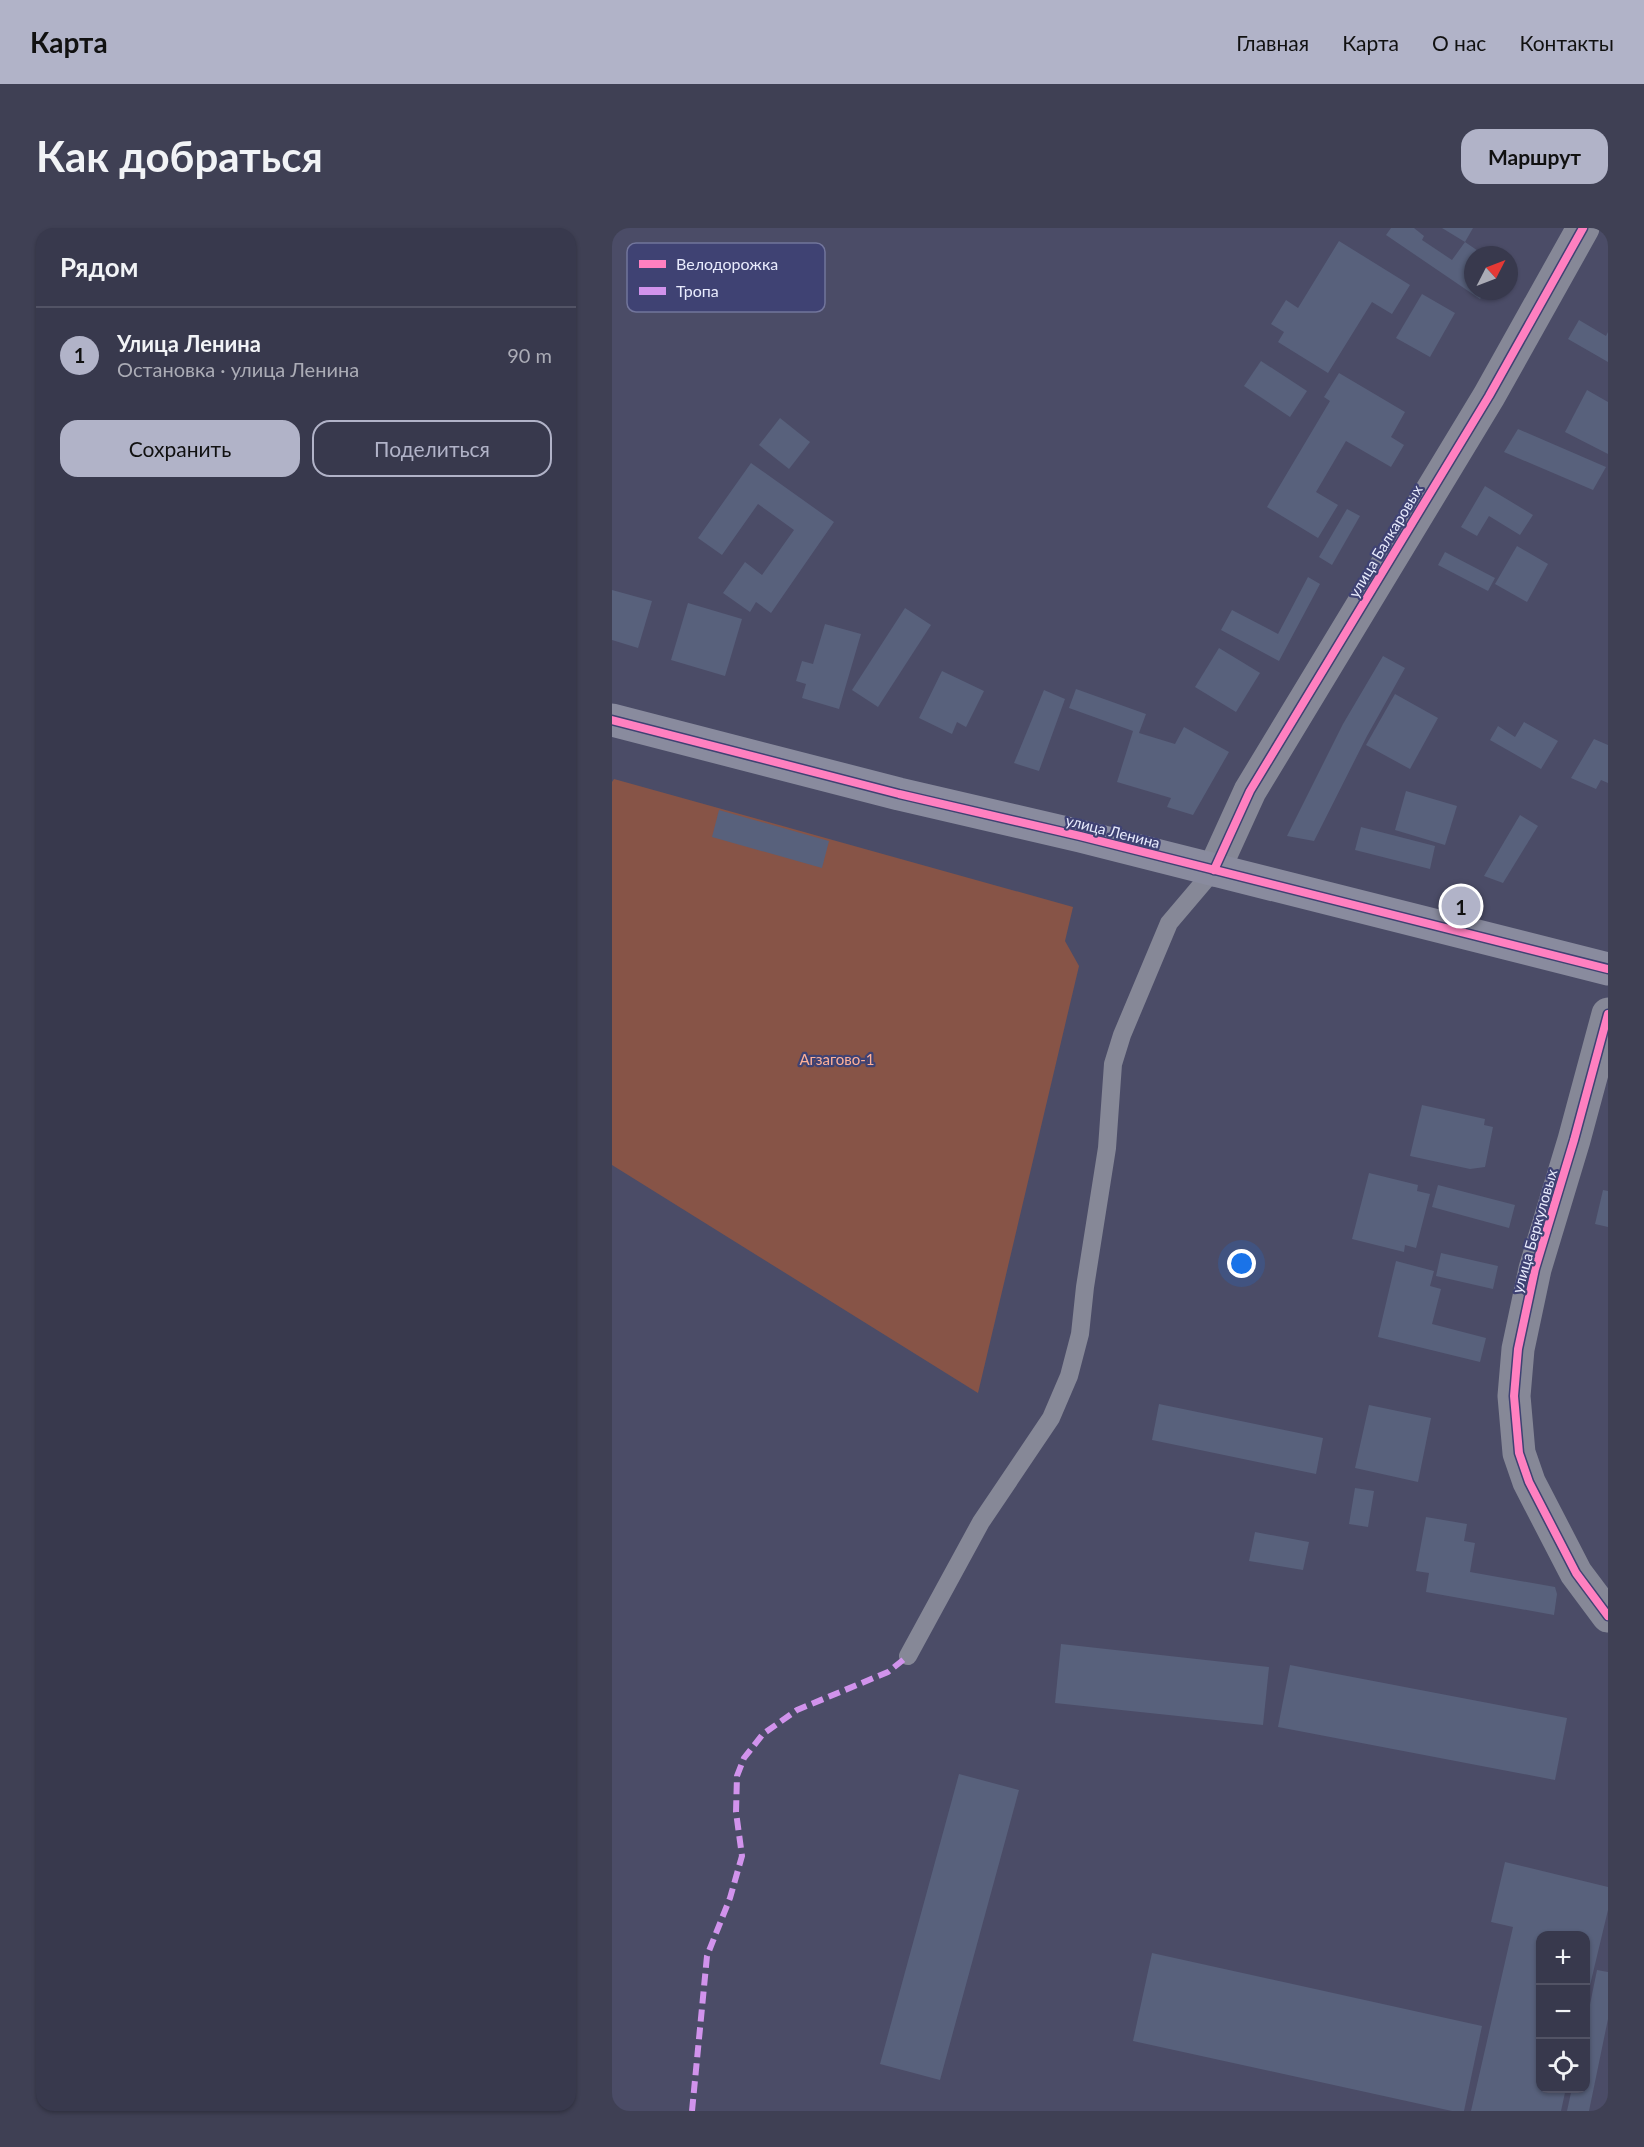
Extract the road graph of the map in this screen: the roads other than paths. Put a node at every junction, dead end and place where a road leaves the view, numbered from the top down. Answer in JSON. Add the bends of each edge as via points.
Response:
{"nodes":[{"id":1,"x":1583,"y":228,"type":"edge"},
{"id":2,"x":612,"y":720,"type":"edge"},
{"id":3,"x":1214,"y":870,"type":"junction"},
{"id":4,"x":1608,"y":969,"type":"edge"},
{"id":5,"x":1608,"y":1014,"type":"edge"},
{"id":6,"x":1608,"y":1616,"type":"edge"},
{"id":7,"x":908,"y":1656,"type":"dead end"}],
"edges":[{"from":1,"to":3,"type":"street","name":"улица Балкаровых","via":[[1482,406],[1250,791]]},
{"from":2,"to":3,"type":"street","name":"улица Ленина"},
{"from":3,"to":4,"type":"street","name":"улица Ленина"},
{"from":3,"to":7,"type":"lane","via":[[1169,923],[1113,1064],[1107,1148],[1080,1334],[1069,1376],[1051,1418],[981,1522]]},
{"from":5,"to":6,"type":"street","name":"улица Беркуловых","via":[[1535,1269],[1518,1349],[1514,1396],[1519,1453],[1529,1482],[1576,1573]]}]}
